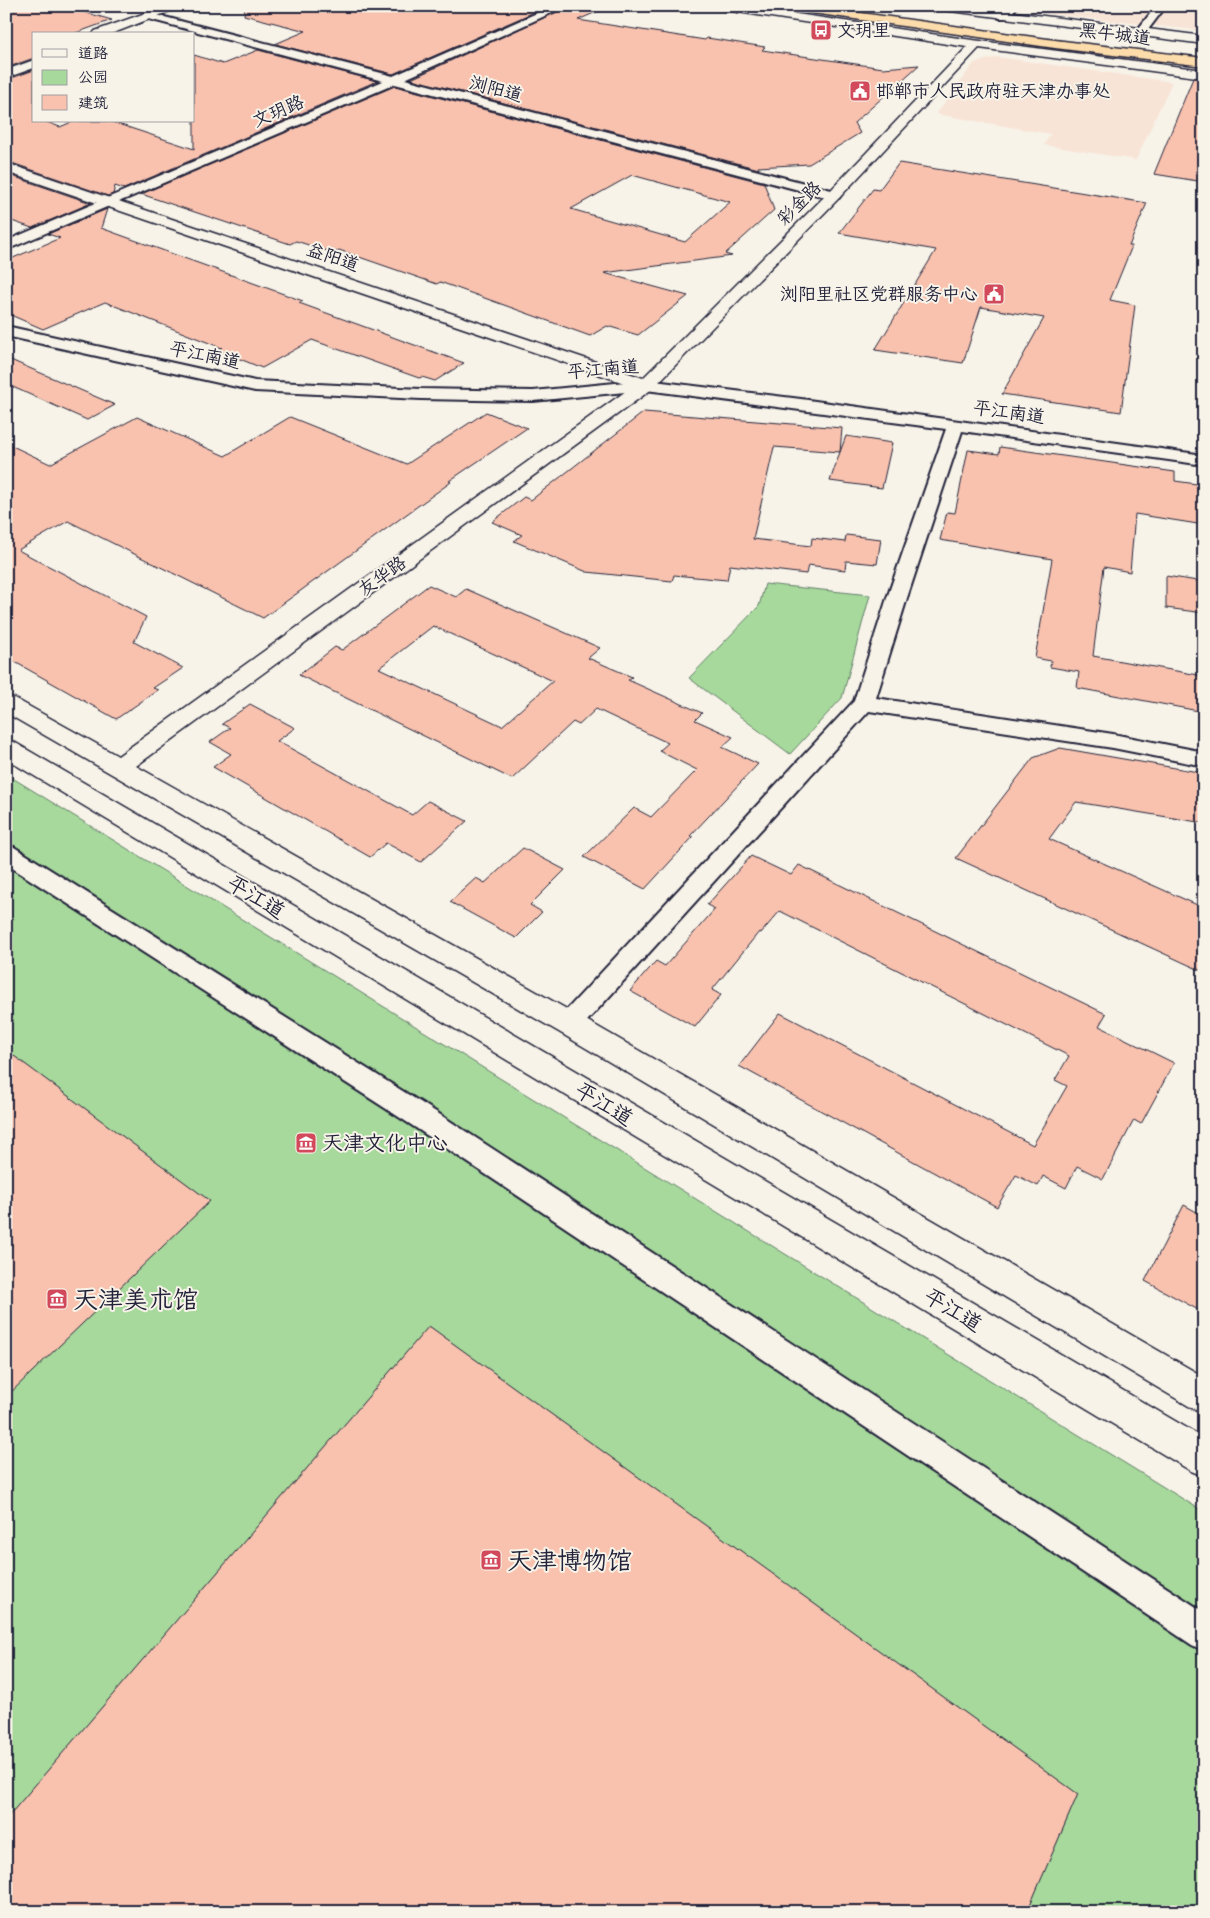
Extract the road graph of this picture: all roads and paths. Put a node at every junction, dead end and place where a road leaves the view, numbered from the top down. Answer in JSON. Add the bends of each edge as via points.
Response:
{"nodes":[{"id":1,"x":562,"y":6,"type":"edge"},
{"id":2,"x":718,"y":6,"type":"edge"},
{"id":3,"x":785,"y":6,"type":"edge"},
{"id":4,"x":864,"y":6,"type":"edge"},
{"id":5,"x":934,"y":6,"type":"edge"},
{"id":6,"x":1013,"y":6,"type":"edge"},
{"id":7,"x":1158,"y":6,"type":"edge"},
{"id":8,"x":182,"y":8,"type":"edge"},
{"id":9,"x":1003,"y":16,"type":"junction"},
{"id":10,"x":155,"y":18,"type":"junction"},
{"id":11,"x":106,"y":32,"type":"edge"},
{"id":12,"x":124,"y":32,"type":"edge"},
{"id":13,"x":1140,"y":33,"type":"junction"},
{"id":14,"x":1204,"y":40,"type":"edge"},
{"id":15,"x":976,"y":44,"type":"junction"},
{"id":16,"x":1204,"y":50,"type":"edge"},
{"id":17,"x":32,"y":57,"type":"edge"},
{"id":18,"x":1204,"y":62,"type":"edge"},
{"id":19,"x":32,"y":65,"type":"edge"},
{"id":20,"x":6,"y":66,"type":"edge"},
{"id":21,"x":6,"y":74,"type":"edge"},
{"id":22,"x":1204,"y":74,"type":"edge"},
{"id":23,"x":394,"y":80,"type":"junction"},
{"id":24,"x":6,"y":167,"type":"edge"},
{"id":25,"x":834,"y":195,"type":"junction"},
{"id":26,"x":108,"y":202,"type":"junction"},
{"id":27,"x":6,"y":246,"type":"edge"},
{"id":28,"x":6,"y":332,"type":"edge"},
{"id":29,"x":646,"y":385,"type":"junction"},
{"id":30,"x":956,"y":425,"type":"junction"},
{"id":31,"x":1204,"y":460,"type":"edge"},
{"id":32,"x":6,"y":703,"type":"edge"},
{"id":33,"x":864,"y":703,"type":"junction"},
{"id":34,"x":6,"y":748,"type":"edge"},
{"id":35,"x":1204,"y":759,"type":"edge"},
{"id":36,"x":118,"y":766,"type":"junction"},
{"id":37,"x":6,"y":853,"type":"edge"},
{"id":38,"x":569,"y":1024,"type":"junction"},
{"id":39,"x":1204,"y":1396,"type":"edge"},
{"id":40,"x":1204,"y":1458,"type":"edge"},
{"id":41,"x":1204,"y":1633,"type":"edge"}],
"edges":[{"from":1,"to":23,"type":"street","name":"文玥路"},
{"from":2,"to":15,"type":"main road"},
{"from":3,"to":18,"type":"highway","name":"黑牛城道"},
{"from":4,"to":16,"type":"highway","name":"黑牛城道"},
{"from":5,"to":9,"type":"main road"},
{"from":6,"to":9,"type":"street"},
{"from":7,"to":13,"type":"street"},
{"from":8,"to":10,"type":"main road"},
{"from":9,"to":13,"type":"main road"},
{"from":10,"to":11,"type":"main road"},
{"from":10,"to":12,"type":"main road"},
{"from":10,"to":23,"type":"street","name":"浏阳道"},
{"from":13,"to":14,"type":"main road"},
{"from":15,"to":22,"type":"main road"},
{"from":15,"to":25,"type":"main road","name":"彩金路"},
{"from":17,"to":20,"type":"main road"},
{"from":19,"to":21,"type":"main road"},
{"from":23,"to":25,"type":"street","name":"浏阳道"},
{"from":23,"to":26,"type":"street","name":"文玥路"},
{"from":24,"to":26,"type":"main road","name":"益阳道"},
{"from":25,"to":29,"type":"main road","name":"彩金路"},
{"from":26,"to":27,"type":"street","name":"文玥路"},
{"from":26,"to":29,"type":"main road","name":"益阳道"},
{"from":28,"to":29,"type":"street","name":"平江南道","via":[[254,386],[532,396]]},
{"from":29,"to":30,"type":"street","name":"平江南道"},
{"from":29,"to":36,"type":"main road","name":"友华路"},
{"from":30,"to":31,"type":"street","name":"平江南道"},
{"from":30,"to":33,"type":"street","via":[[896,598]]},
{"from":32,"to":36,"type":"main road","name":"平江道"},
{"from":33,"to":35,"type":"street","via":[[1113,741]]},
{"from":33,"to":38,"type":"street"},
{"from":34,"to":40,"type":"main road","name":"平江道"},
{"from":36,"to":38,"type":"main road","name":"平江道"},
{"from":37,"to":41,"type":"street","via":[[426,1120]]},
{"from":38,"to":39,"type":"main road","name":"平江道"}]}
